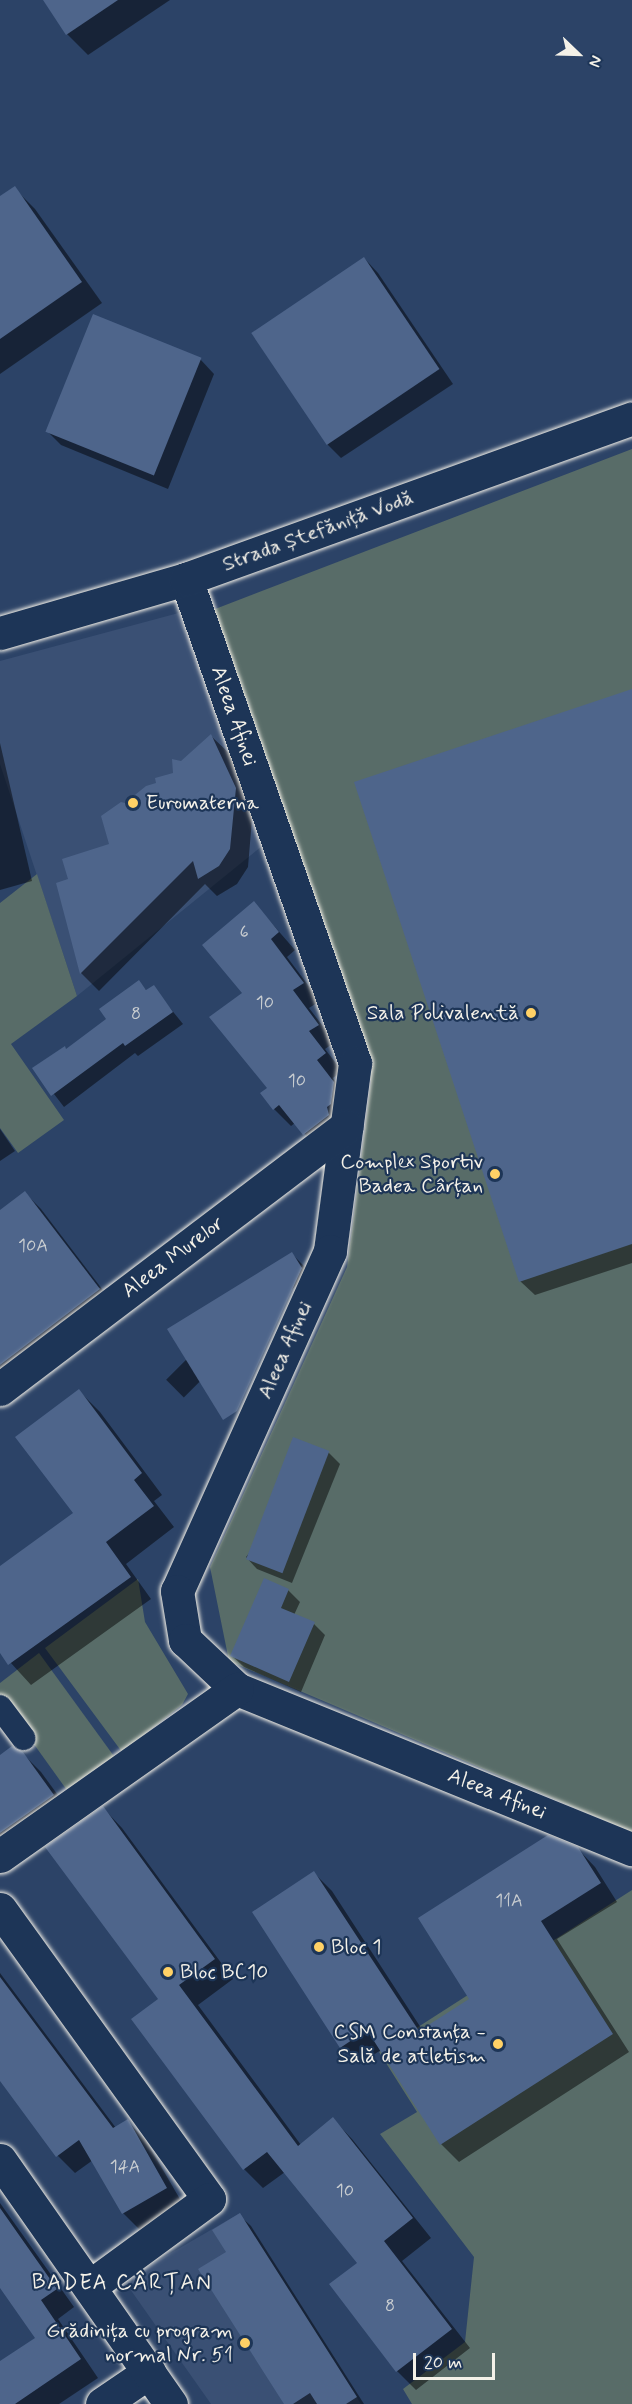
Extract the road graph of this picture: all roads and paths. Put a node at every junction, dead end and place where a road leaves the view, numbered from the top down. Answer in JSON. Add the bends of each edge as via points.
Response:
{"nodes":[{"id":1,"x":632,"y":418,"type":"edge"},
{"id":2,"x":186,"y":579,"type":"junction"},
{"id":3,"x":0,"y":633,"type":"edge"},
{"id":4,"x":346,"y":1126,"type":"junction"},
{"id":5,"x":0,"y":1389,"type":"edge"},
{"id":6,"x":237,"y":1689,"type":"junction"},
{"id":7,"x":0,"y":1707,"type":"edge"},
{"id":8,"x":23,"y":1738,"type":"dead end"},
{"id":9,"x":632,"y":1849,"type":"edge"},
{"id":10,"x":0,"y":1856,"type":"edge"},
{"id":11,"x":0,"y":1909,"type":"edge"},
{"id":12,"x":0,"y":2160,"type":"edge"},
{"id":13,"x":90,"y":2286,"type":"junction"},
{"id":14,"x":149,"y":2372,"type":"junction"},
{"id":15,"x":102,"y":2404,"type":"edge"},
{"id":16,"x":171,"y":2404,"type":"edge"}],
"edges":[{"from":1,"to":2,"type":"street","name":"Strada Ștefăniță Vodă"},
{"from":2,"to":3,"type":"street","name":"Strada Ștefăniță Vodă"},
{"from":2,"to":4,"type":"street","name":"Aleea Afinei","via":[[354,1063]]},
{"from":4,"to":5,"type":"street","name":"Aleea Murelor"},
{"from":4,"to":6,"type":"street","name":"Aleea Afinei","via":[[330,1251],[177,1590],[185,1640]]},
{"from":6,"to":9,"type":"street","name":"Aleea Afinei"},
{"from":6,"to":10,"type":"street"},
{"from":7,"to":8,"type":"street"},
{"from":11,"to":13,"type":"street","via":[[209,2199]]},
{"from":12,"to":13,"type":"street"},
{"from":13,"to":14,"type":"street"},
{"from":14,"to":15,"type":"street"},
{"from":14,"to":16,"type":"street"}]}
